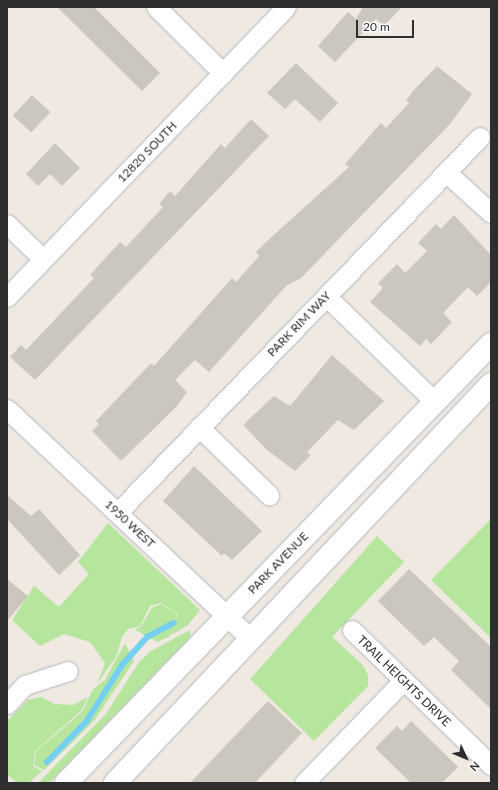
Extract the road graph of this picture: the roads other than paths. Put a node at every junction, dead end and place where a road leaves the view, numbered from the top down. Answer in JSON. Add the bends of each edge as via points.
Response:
{"nodes":[{"id":1,"x":156,"y":7,"type":"edge"},
{"id":2,"x":286,"y":7,"type":"edge"},
{"id":3,"x":223,"y":73,"type":"junction"},
{"id":4,"x":480,"y":136,"type":"dead end"},
{"id":5,"x":446,"y":172,"type":"junction"},
{"id":6,"x":491,"y":213,"type":"edge"},
{"id":7,"x":7,"y":224,"type":"edge"},
{"id":8,"x":43,"y":259,"type":"junction"},
{"id":9,"x":326,"y":296,"type":"junction"},
{"id":10,"x":7,"y":297,"type":"edge"},
{"id":11,"x":491,"y":344,"type":"edge"},
{"id":12,"x":491,"y":384,"type":"edge"},
{"id":13,"x":435,"y":402,"type":"junction"},
{"id":14,"x":7,"y":409,"type":"edge"},
{"id":15,"x":199,"y":427,"type":"junction"},
{"id":16,"x":269,"y":495,"type":"dead end"},
{"id":17,"x":118,"y":512,"type":"junction"},
{"id":18,"x":228,"y":616,"type":"junction"},
{"id":19,"x":352,"y":630,"type":"dead end"},
{"id":20,"x":251,"y":639,"type":"junction"},
{"id":21,"x":68,"y":671,"type":"dead end"},
{"id":22,"x":403,"y":681,"type":"junction"},
{"id":23,"x":7,"y":704,"type":"edge"},
{"id":24,"x":491,"y":765,"type":"edge"},
{"id":25,"x":66,"y":783,"type":"edge"},
{"id":26,"x":115,"y":783,"type":"edge"},
{"id":27,"x":304,"y":783,"type":"edge"}],
"edges":[{"from":1,"to":3,"type":"street"},
{"from":2,"to":3,"type":"street","name":"12820 SOUTH"},
{"from":3,"to":8,"type":"street","name":"12820 SOUTH"},
{"from":4,"to":5,"type":"street","name":"PARK RIM WAY"},
{"from":5,"to":6,"type":"street"},
{"from":5,"to":9,"type":"street","name":"PARK RIM WAY"},
{"from":7,"to":8,"type":"street"},
{"from":8,"to":10,"type":"street","name":"12820 SOUTH"},
{"from":9,"to":13,"type":"street"},
{"from":9,"to":15,"type":"street","name":"PARK RIM WAY"},
{"from":11,"to":13,"type":"street","name":"PARK AVENUE"},
{"from":12,"to":20,"type":"street"},
{"from":13,"to":18,"type":"street","name":"PARK AVENUE"},
{"from":14,"to":17,"type":"street","name":"1950 WEST"},
{"from":15,"to":16,"type":"street"},
{"from":15,"to":17,"type":"street","name":"PARK RIM WAY"},
{"from":17,"to":18,"type":"street","name":"1950 WEST"},
{"from":18,"to":20,"type":"street","name":"1950 WEST"},
{"from":18,"to":25,"type":"street","name":"PARK AVENUE"},
{"from":19,"to":22,"type":"street","name":"TRAIL HEIGHTS DRIVE"},
{"from":20,"to":26,"type":"street"},
{"from":21,"to":23,"type":"street","via":[[25,685]]},
{"from":22,"to":24,"type":"street","name":"TRAIL HEIGHTS DRIVE"},
{"from":22,"to":27,"type":"street"}]}
